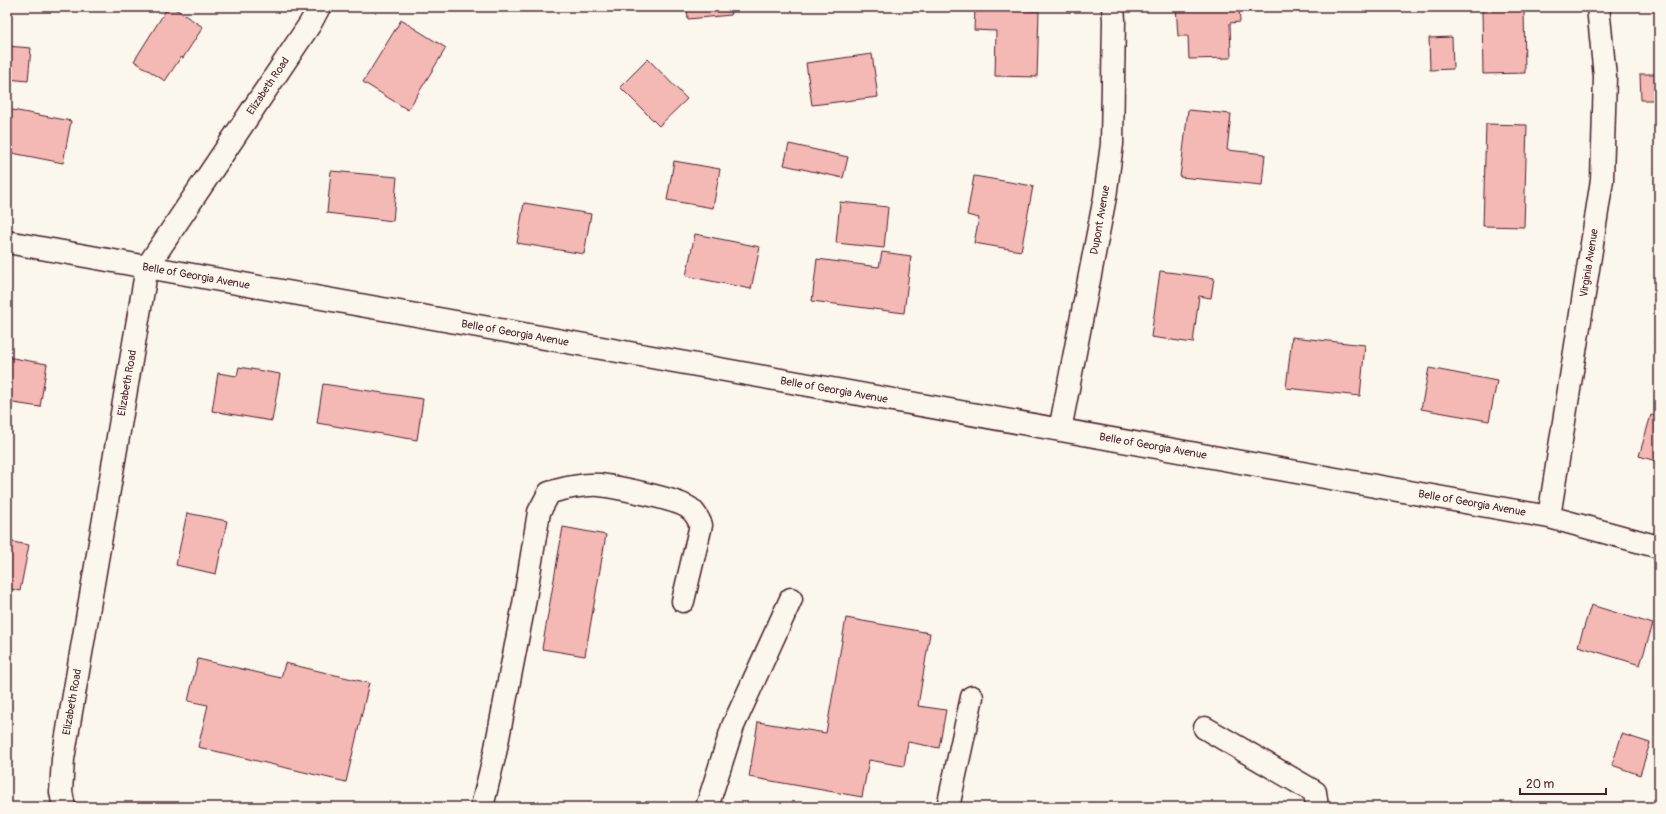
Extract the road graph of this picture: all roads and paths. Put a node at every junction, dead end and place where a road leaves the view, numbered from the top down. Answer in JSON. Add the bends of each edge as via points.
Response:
{"nodes":[{"id":1,"x":319,"y":7,"type":"edge"},
{"id":2,"x":1113,"y":7,"type":"edge"},
{"id":3,"x":1598,"y":7,"type":"edge"},
{"id":4,"x":7,"y":242,"type":"edge"},
{"id":5,"x":146,"y":267,"type":"junction"},
{"id":6,"x":1060,"y":430,"type":"junction"},
{"id":7,"x":1549,"y":517,"type":"junction"},
{"id":8,"x":1659,"y":547,"type":"edge"},
{"id":9,"x":791,"y":599,"type":"dead end"},
{"id":10,"x":684,"y":601,"type":"dead end"},
{"id":11,"x":972,"y":697,"type":"dead end"},
{"id":12,"x":1205,"y":728,"type":"dead end"},
{"id":13,"x":64,"y":807,"type":"edge"},
{"id":14,"x":482,"y":807,"type":"edge"},
{"id":15,"x":707,"y":807,"type":"edge"},
{"id":16,"x":948,"y":807,"type":"edge"},
{"id":17,"x":1317,"y":807,"type":"edge"}],
"edges":[{"from":1,"to":5,"type":"street","name":"Elizabeth Road"},
{"from":2,"to":6,"type":"street","name":"Dupont Avenue","via":[[1112,144],[1105,197]]},
{"from":3,"to":7,"type":"street","name":"Virginia Avenue","via":[[1604,78],[1602,180]]},
{"from":4,"to":5,"type":"street","name":"Belle of Georgia Avenue"},
{"from":5,"to":6,"type":"street","name":"Belle of Georgia Avenue"},
{"from":5,"to":13,"type":"street","name":"Elizabeth Road","via":[[63,759],[61,792]]},
{"from":6,"to":7,"type":"street","name":"Belle of Georgia Avenue"},
{"from":7,"to":8,"type":"street","name":"Belle of Georgia Avenue"},
{"from":9,"to":15,"type":"street","via":[[733,726]]},
{"from":10,"to":14,"type":"street","via":[[701,525],[697,515],[688,507],[654,496],[599,485],[560,488],[549,493],[539,512],[500,730]]},
{"from":11,"to":16,"type":"street"},
{"from":12,"to":17,"type":"street","via":[[1315,792]]}]}
